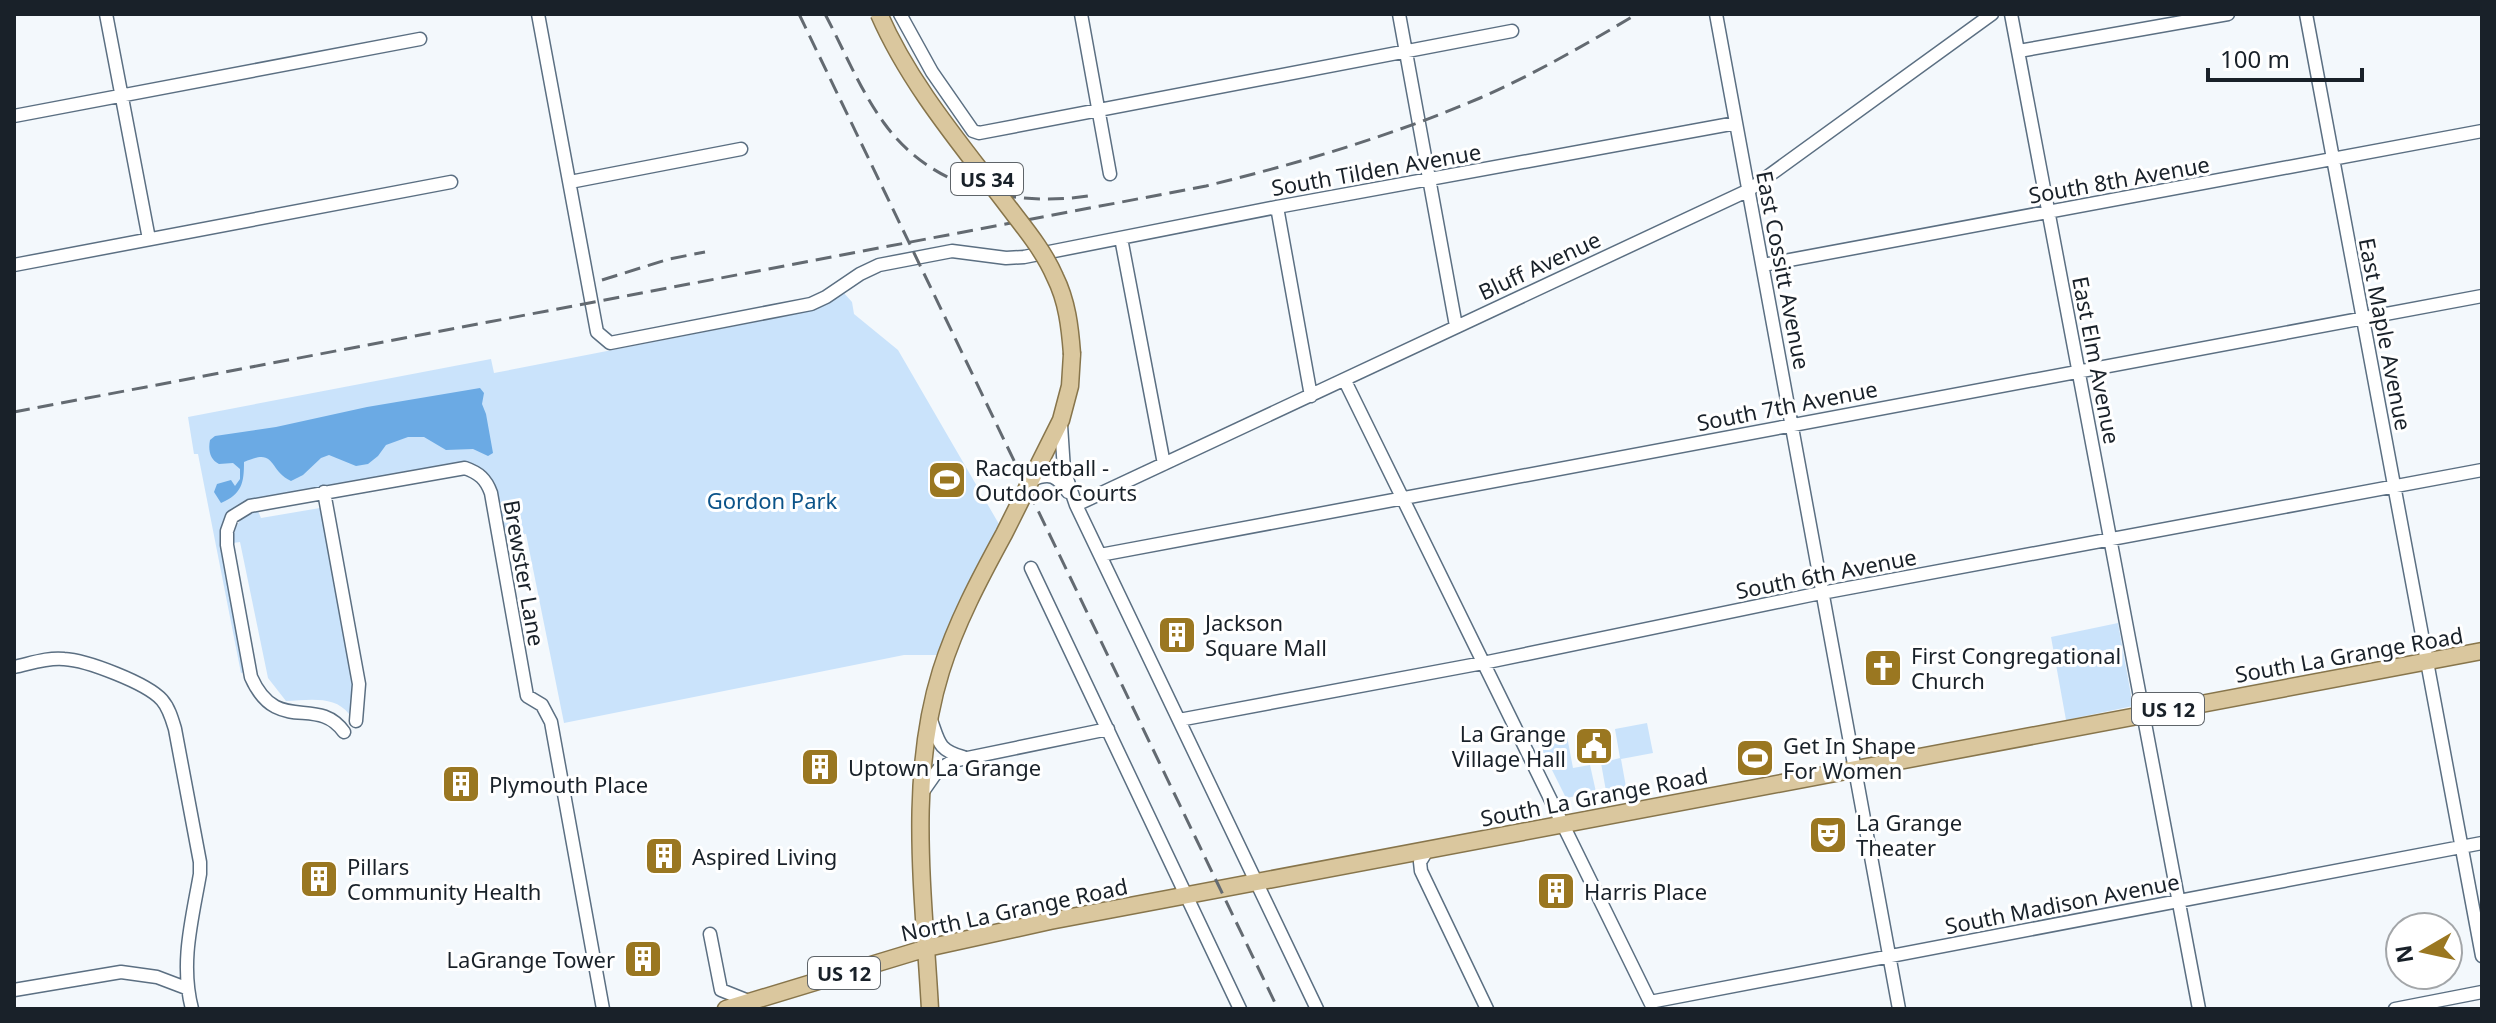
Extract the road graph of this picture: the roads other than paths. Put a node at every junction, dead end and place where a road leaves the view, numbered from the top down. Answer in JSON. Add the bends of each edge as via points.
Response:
{"nodes":[{"id":1,"x":106,"y":14,"type":"edge"},
{"id":2,"x":538,"y":14,"type":"edge"},
{"id":3,"x":879,"y":14,"type":"edge"},
{"id":4,"x":900,"y":14,"type":"edge"},
{"id":5,"x":1081,"y":14,"type":"edge"},
{"id":6,"x":1399,"y":14,"type":"edge"},
{"id":7,"x":1716,"y":14,"type":"edge"},
{"id":8,"x":1992,"y":14,"type":"edge"},
{"id":9,"x":2011,"y":14,"type":"edge"},
{"id":10,"x":2228,"y":14,"type":"edge"},
{"id":11,"x":2306,"y":14,"type":"edge"},
{"id":12,"x":1512,"y":31,"type":"dead end"},
{"id":13,"x":420,"y":39,"type":"dead end"},
{"id":14,"x":1406,"y":51,"type":"junction"},
{"id":15,"x":2019,"y":51,"type":"junction"},
{"id":16,"x":122,"y":96,"type":"junction"},
{"id":17,"x":1098,"y":110,"type":"junction"},
{"id":18,"x":14,"y":116,"type":"edge"},
{"id":19,"x":1736,"y":123,"type":"junction"},
{"id":20,"x":2482,"y":131,"type":"edge"},
{"id":21,"x":741,"y":149,"type":"dead end"},
{"id":22,"x":2333,"y":160,"type":"junction"},
{"id":23,"x":1110,"y":174,"type":"dead end"},
{"id":24,"x":1430,"y":179,"type":"junction"},
{"id":25,"x":451,"y":182,"type":"dead end"},
{"id":26,"x":570,"y":182,"type":"junction"},
{"id":27,"x":1749,"y":190,"type":"junction"},
{"id":28,"x":1277,"y":207,"type":"junction"},
{"id":29,"x":2049,"y":212,"type":"junction"},
{"id":30,"x":1121,"y":238,"type":"junction"},
{"id":31,"x":149,"y":239,"type":"junction"},
{"id":32,"x":14,"y":265,"type":"edge"},
{"id":33,"x":1763,"y":265,"type":"junction"},
{"id":34,"x":2482,"y":296,"type":"edge"},
{"id":35,"x":2363,"y":318,"type":"junction"},
{"id":36,"x":1456,"y":326,"type":"junction"},
{"id":37,"x":2079,"y":370,"type":"junction"},
{"id":38,"x":1345,"y":381,"type":"junction"},
{"id":39,"x":1311,"y":396,"type":"junction"},
{"id":40,"x":1061,"y":420,"type":"junction"},
{"id":41,"x":1792,"y":425,"type":"junction"},
{"id":42,"x":1164,"y":464,"type":"junction"},
{"id":43,"x":2482,"y":470,"type":"edge"},
{"id":44,"x":1032,"y":480,"type":"junction"},
{"id":45,"x":2394,"y":486,"type":"junction"},
{"id":46,"x":324,"y":492,"type":"junction"},
{"id":47,"x":1403,"y":498,"type":"junction"},
{"id":48,"x":1076,"y":505,"type":"junction"},
{"id":49,"x":2110,"y":538,"type":"junction"},
{"id":50,"x":1100,"y":555,"type":"junction"},
{"id":51,"x":1031,"y":568,"type":"dead end"},
{"id":52,"x":1824,"y":593,"type":"junction"},
{"id":53,"x":2482,"y":651,"type":"edge"},
{"id":54,"x":2427,"y":662,"type":"junction"},
{"id":55,"x":1483,"y":663,"type":"junction"},
{"id":56,"x":14,"y":667,"type":"edge"},
{"id":57,"x":2144,"y":714,"type":"junction"},
{"id":58,"x":930,"y":718,"type":"junction"},
{"id":59,"x":1179,"y":720,"type":"junction"},
{"id":60,"x":356,"y":721,"type":"dead end"},
{"id":61,"x":1108,"y":729,"type":"junction"},
{"id":62,"x":344,"y":732,"type":"dead end"},
{"id":63,"x":966,"y":757,"type":"junction"},
{"id":64,"x":1855,"y":768,"type":"junction"},
{"id":65,"x":922,"y":793,"type":"junction"},
{"id":66,"x":1561,"y":824,"type":"junction"},
{"id":67,"x":2482,"y":843,"type":"edge"},
{"id":68,"x":2462,"y":847,"type":"junction"},
{"id":69,"x":1428,"y":849,"type":"junction"},
{"id":70,"x":1257,"y":882,"type":"junction"},
{"id":71,"x":1186,"y":895,"type":"junction"},
{"id":72,"x":2179,"y":901,"type":"junction"},
{"id":73,"x":710,"y":934,"type":"dead end"},
{"id":74,"x":927,"y":948,"type":"junction"},
{"id":75,"x":1889,"y":956,"type":"junction"},
{"id":76,"x":2482,"y":956,"type":"edge"},
{"id":77,"x":186,"y":988,"type":"junction"},
{"id":78,"x":14,"y":990,"type":"edge"},
{"id":79,"x":2482,"y":992,"type":"edge"},
{"id":80,"x":756,"y":1000,"type":"junction"},
{"id":81,"x":1652,"y":1005,"type":"edge"},
{"id":82,"x":192,"y":1009,"type":"edge"},
{"id":83,"x":603,"y":1009,"type":"edge"},
{"id":84,"x":726,"y":1009,"type":"edge"},
{"id":85,"x":930,"y":1009,"type":"edge"},
{"id":86,"x":1240,"y":1009,"type":"edge"},
{"id":87,"x":1317,"y":1009,"type":"edge"},
{"id":88,"x":1487,"y":1009,"type":"edge"},
{"id":89,"x":1899,"y":1009,"type":"edge"},
{"id":90,"x":2199,"y":1009,"type":"edge"},
{"id":91,"x":2395,"y":1009,"type":"edge"}],
"edges":[{"from":1,"to":16,"type":"street"},
{"from":2,"to":26,"type":"street"},
{"from":3,"to":40,"type":"main road","number":"US 34","bridge":true,"via":[[920,88],[1055,276],[1069,320],[1072,354]]},
{"from":4,"to":17,"type":"street","via":[[973,131]]},
{"from":5,"to":17,"type":"street"},
{"from":6,"to":14,"type":"street"},
{"from":7,"to":19,"type":"street","name":"East Cossitt Avenue"},
{"from":8,"to":27,"type":"street","name":"Bluff Avenue"},
{"from":9,"to":15,"type":"street","name":"East Elm Avenue"},
{"from":10,"to":15,"type":"street"},
{"from":11,"to":22,"type":"street","name":"East Maple Avenue"},
{"from":12,"to":14,"type":"street"},
{"from":13,"to":16,"type":"street"},
{"from":14,"to":17,"type":"street"},
{"from":14,"to":24,"type":"street"},
{"from":15,"to":29,"type":"street","name":"East Elm Avenue"},
{"from":16,"to":18,"type":"street"},
{"from":16,"to":31,"type":"street"},
{"from":17,"to":23,"type":"street"},
{"from":19,"to":24,"type":"street","name":"South Tilden Avenue"},
{"from":19,"to":27,"type":"street","name":"East Cossitt Avenue"},
{"from":20,"to":22,"type":"street","name":"South 8th Avenue"},
{"from":21,"to":26,"type":"street"},
{"from":22,"to":29,"type":"street","name":"South 8th Avenue"},
{"from":22,"to":35,"type":"street","name":"East Maple Avenue"},
{"from":24,"to":28,"type":"street","name":"South Tilden Avenue"},
{"from":24,"to":36,"type":"street"},
{"from":25,"to":31,"type":"street"},
{"from":26,"to":30,"type":"street","name":"South Tilden Avenue","via":[[597,332],[616,343],[803,306],[870,268],[929,255],[960,251],[1024,257]]},
{"from":27,"to":33,"type":"street","name":"East Cossitt Avenue"},
{"from":27,"to":36,"type":"street","name":"Bluff Avenue"},
{"from":28,"to":30,"type":"street","name":"South Tilden Avenue"},
{"from":28,"to":39,"type":"street"},
{"from":29,"to":33,"type":"street","name":"South 8th Avenue"},
{"from":29,"to":37,"type":"street","name":"East Elm Avenue"},
{"from":30,"to":42,"type":"street"},
{"from":31,"to":32,"type":"street"},
{"from":33,"to":41,"type":"street","name":"East Cossitt Avenue"},
{"from":34,"to":35,"type":"street","name":"South 7th Avenue"},
{"from":35,"to":37,"type":"street","name":"South 7th Avenue"},
{"from":35,"to":45,"type":"street","name":"East Maple Avenue"},
{"from":36,"to":38,"type":"street","name":"Bluff Avenue"},
{"from":37,"to":41,"type":"street","name":"South 7th Avenue"},
{"from":37,"to":49,"type":"street","name":"East Elm Avenue"},
{"from":38,"to":39,"type":"street","name":"Bluff Avenue"},
{"from":38,"to":47,"type":"street"},
{"from":39,"to":42,"type":"street","name":"Bluff Avenue"},
{"from":40,"to":44,"type":"main road","number":"US 34"},
{"from":40,"to":48,"type":"street","via":[[1064,470]]},
{"from":41,"to":47,"type":"street","name":"South 7th Avenue"},
{"from":41,"to":52,"type":"street","name":"East Cossitt Avenue"},
{"from":42,"to":48,"type":"street","name":"Bluff Avenue"},
{"from":43,"to":45,"type":"street","name":"South 6th Avenue"},
{"from":44,"to":48,"type":"street","via":[[1053,476]]},
{"from":44,"to":58,"type":"main road","number":"US 34","via":[[953,637]]},
{"from":45,"to":49,"type":"street","name":"South 6th Avenue"},
{"from":45,"to":54,"type":"street","name":"East Maple Avenue"},
{"from":46,"to":60,"type":"street","via":[[359,684]]},
{"from":46,"to":62,"type":"street","name":"Brewster Lane","via":[[240,510],[232,517],[227,545],[257,690],[275,707],[325,715]]},
{"from":46,"to":83,"type":"street","name":"Brewster Lane","via":[[465,468],[487,481],[527,696],[542,705],[551,722]]},
{"from":47,"to":50,"type":"street","name":"South 7th Avenue"},
{"from":47,"to":55,"type":"street"},
{"from":48,"to":50,"type":"street"},
{"from":49,"to":52,"type":"street","name":"South 6th Avenue"},
{"from":49,"to":57,"type":"street","name":"East Elm Avenue"},
{"from":50,"to":59,"type":"street"},
{"from":51,"to":61,"type":"street"},
{"from":52,"to":55,"type":"street","name":"South 6th Avenue"},
{"from":52,"to":64,"type":"street","name":"East Cossitt Avenue"},
{"from":53,"to":54,"type":"main road","name":"South La Grange Road","number":"US 12"},
{"from":54,"to":57,"type":"main road","name":"South La Grange Road","number":"US 12"},
{"from":54,"to":68,"type":"street","name":"East Maple Avenue"},
{"from":55,"to":59,"type":"street","name":"South 6th Avenue"},
{"from":55,"to":66,"type":"street"},
{"from":56,"to":77,"type":"street","via":[[62,658],[85,663],[141,684],[167,708],[200,862]]},
{"from":57,"to":64,"type":"main road","name":"South La Grange Road","number":"US 12"},
{"from":57,"to":72,"type":"street","name":"East Elm Avenue"},
{"from":58,"to":63,"type":"street","via":[[941,747]]},
{"from":58,"to":65,"type":"main road","number":"US 34"},
{"from":59,"to":70,"type":"street"},
{"from":61,"to":63,"type":"street"},
{"from":61,"to":71,"type":"street"},
{"from":63,"to":65,"type":"street","via":[[944,765]]},
{"from":64,"to":66,"type":"main road","name":"South La Grange Road","number":"US 12"},
{"from":64,"to":75,"type":"street","name":"East Cossitt Avenue"},
{"from":65,"to":74,"type":"main road","number":"US 34"},
{"from":66,"to":69,"type":"main road","name":"South La Grange Road","number":"US 12"},
{"from":66,"to":81,"type":"street"},
{"from":67,"to":68,"type":"street","name":"South Madison Avenue"},
{"from":68,"to":72,"type":"street","name":"South Madison Avenue"},
{"from":68,"to":76,"type":"street","name":"East Maple Avenue"},
{"from":69,"to":70,"type":"main road","name":"South La Grange Road","number":"US 12"},
{"from":69,"to":88,"type":"street","via":[[1421,871]]},
{"from":70,"to":71,"type":"main road","name":"South La Grange Road","number":"US 12"},
{"from":70,"to":87,"type":"street"},
{"from":71,"to":74,"type":"main road","name":"North La Grange Road","number":"US 12"},
{"from":71,"to":86,"type":"street"},
{"from":72,"to":75,"type":"street","name":"South Madison Avenue"},
{"from":72,"to":90,"type":"street","name":"East Elm Avenue"},
{"from":73,"to":80,"type":"street","via":[[721,990]]},
{"from":74,"to":80,"type":"main road","name":"North La Grange Road","number":"US 12"},
{"from":74,"to":85,"type":"main road","number":"US 34"},
{"from":75,"to":81,"type":"street","name":"South Madison Avenue"},
{"from":75,"to":89,"type":"street","name":"East Cossitt Avenue"},
{"from":77,"to":78,"type":"street","via":[[121,972]]},
{"from":77,"to":82,"type":"street"},
{"from":79,"to":91,"type":"street"},
{"from":80,"to":84,"type":"main road","number":"US 12"}]}
